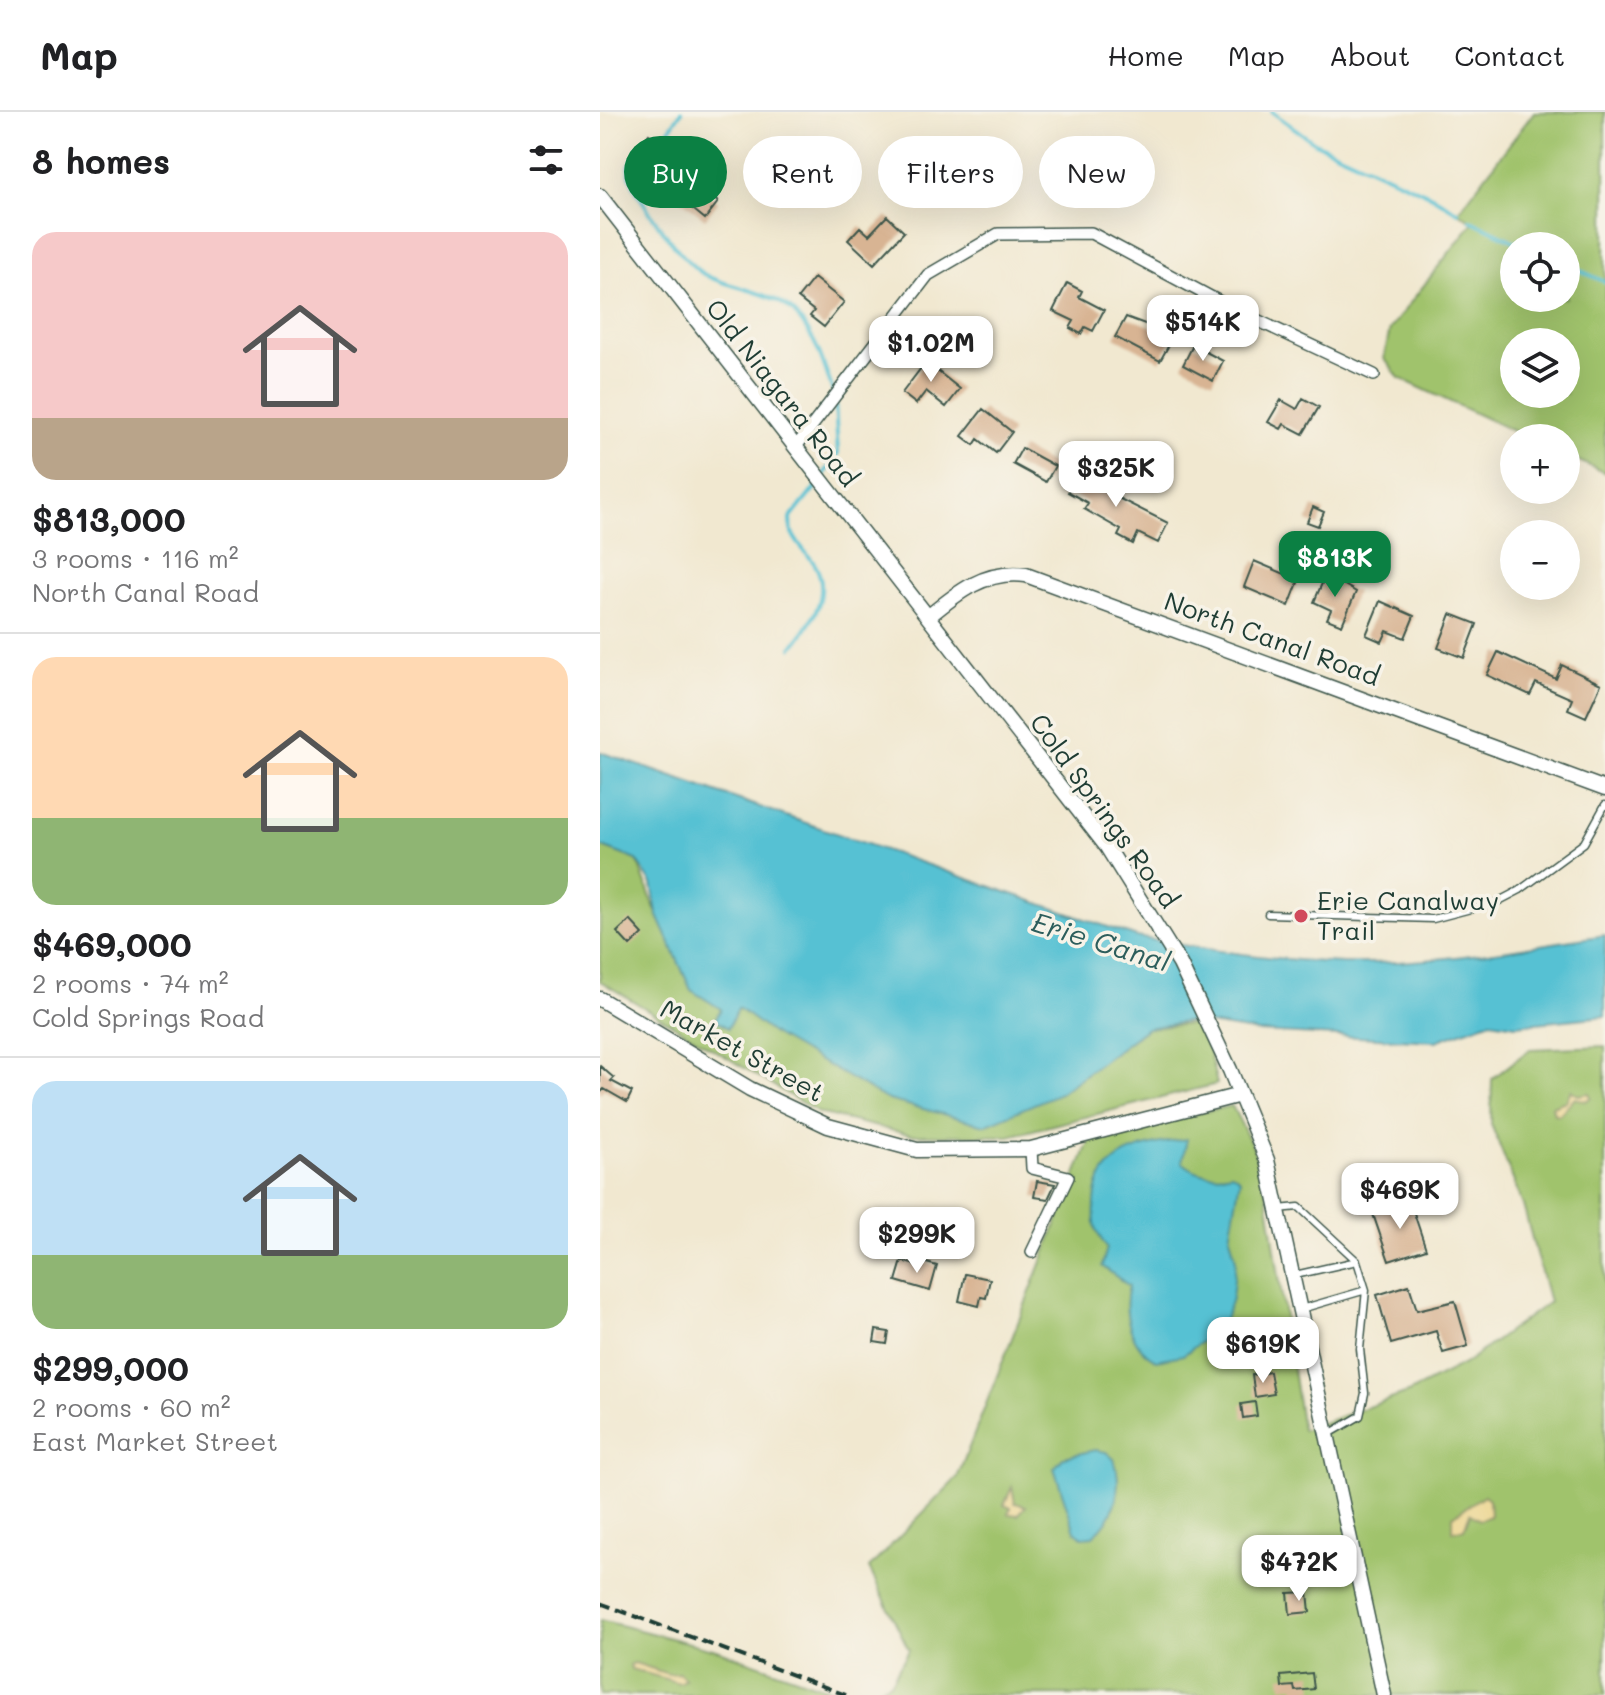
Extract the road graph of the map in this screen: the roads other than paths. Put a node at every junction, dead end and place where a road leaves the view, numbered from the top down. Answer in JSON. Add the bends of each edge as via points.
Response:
{"nodes":[{"id":1,"x":600,"y":196,"type":"edge"},
{"id":2,"x":1374,"y":375,"type":"dead end"},
{"id":3,"x":795,"y":448,"type":"junction"},
{"id":4,"x":928,"y":617,"type":"junction"},
{"id":5,"x":1605,"y":789,"type":"edge"},
{"id":6,"x":1605,"y":805,"type":"edge"},
{"id":7,"x":1268,"y":914,"type":"dead end"},
{"id":8,"x":600,"y":999,"type":"edge"},
{"id":9,"x":1240,"y":1095,"type":"junction"},
{"id":10,"x":1031,"y":1149,"type":"junction"},
{"id":11,"x":1278,"y":1209,"type":"junction"},
{"id":12,"x":1032,"y":1252,"type":"dead end"},
{"id":13,"x":1357,"y":1261,"type":"junction"},
{"id":14,"x":1293,"y":1276,"type":"junction"},
{"id":15,"x":1366,"y":1290,"type":"junction"},
{"id":16,"x":1301,"y":1309,"type":"junction"},
{"id":17,"x":1329,"y":1434,"type":"junction"},
{"id":18,"x":1384,"y":1695,"type":"edge"}],
"edges":[{"from":1,"to":3,"type":"street","name":"Old Niagara Road"},
{"from":2,"to":3,"type":"street","via":[[1231,308],[1091,233],[998,234],[928,275]]},
{"from":3,"to":4,"type":"street","name":"Old Niagara Road"},
{"from":4,"to":5,"type":"street","name":"North Canal Road","via":[[980,580],[1026,575]]},
{"from":4,"to":9,"type":"street","name":"Cold Springs Road","via":[[1140,894],[1180,964]]},
{"from":6,"to":7,"type":"lane","via":[[1584,843],[1497,902],[1433,919]]},
{"from":8,"to":10,"type":"street","name":"Market Street","via":[[750,1089],[828,1126],[917,1150]]},
{"from":9,"to":10,"type":"street","name":"Market Street"},
{"from":9,"to":11,"type":"street","name":"Cold Springs Road","via":[[1267,1160]]},
{"from":10,"to":12,"type":"street","via":[[1032,1168],[1068,1177]]},
{"from":11,"to":13,"type":"lane","via":[[1299,1207]]},
{"from":11,"to":14,"type":"street","name":"Cold Springs Road"},
{"from":13,"to":14,"type":"lane"},
{"from":13,"to":15,"type":"lane"},
{"from":14,"to":16,"type":"street","name":"Cold Springs Road"},
{"from":15,"to":16,"type":"lane"},
{"from":15,"to":17,"type":"lane","via":[[1360,1416]]},
{"from":16,"to":17,"type":"street","name":"Cold Springs Road"},
{"from":17,"to":18,"type":"street","name":"Cold Springs Road"}]}
